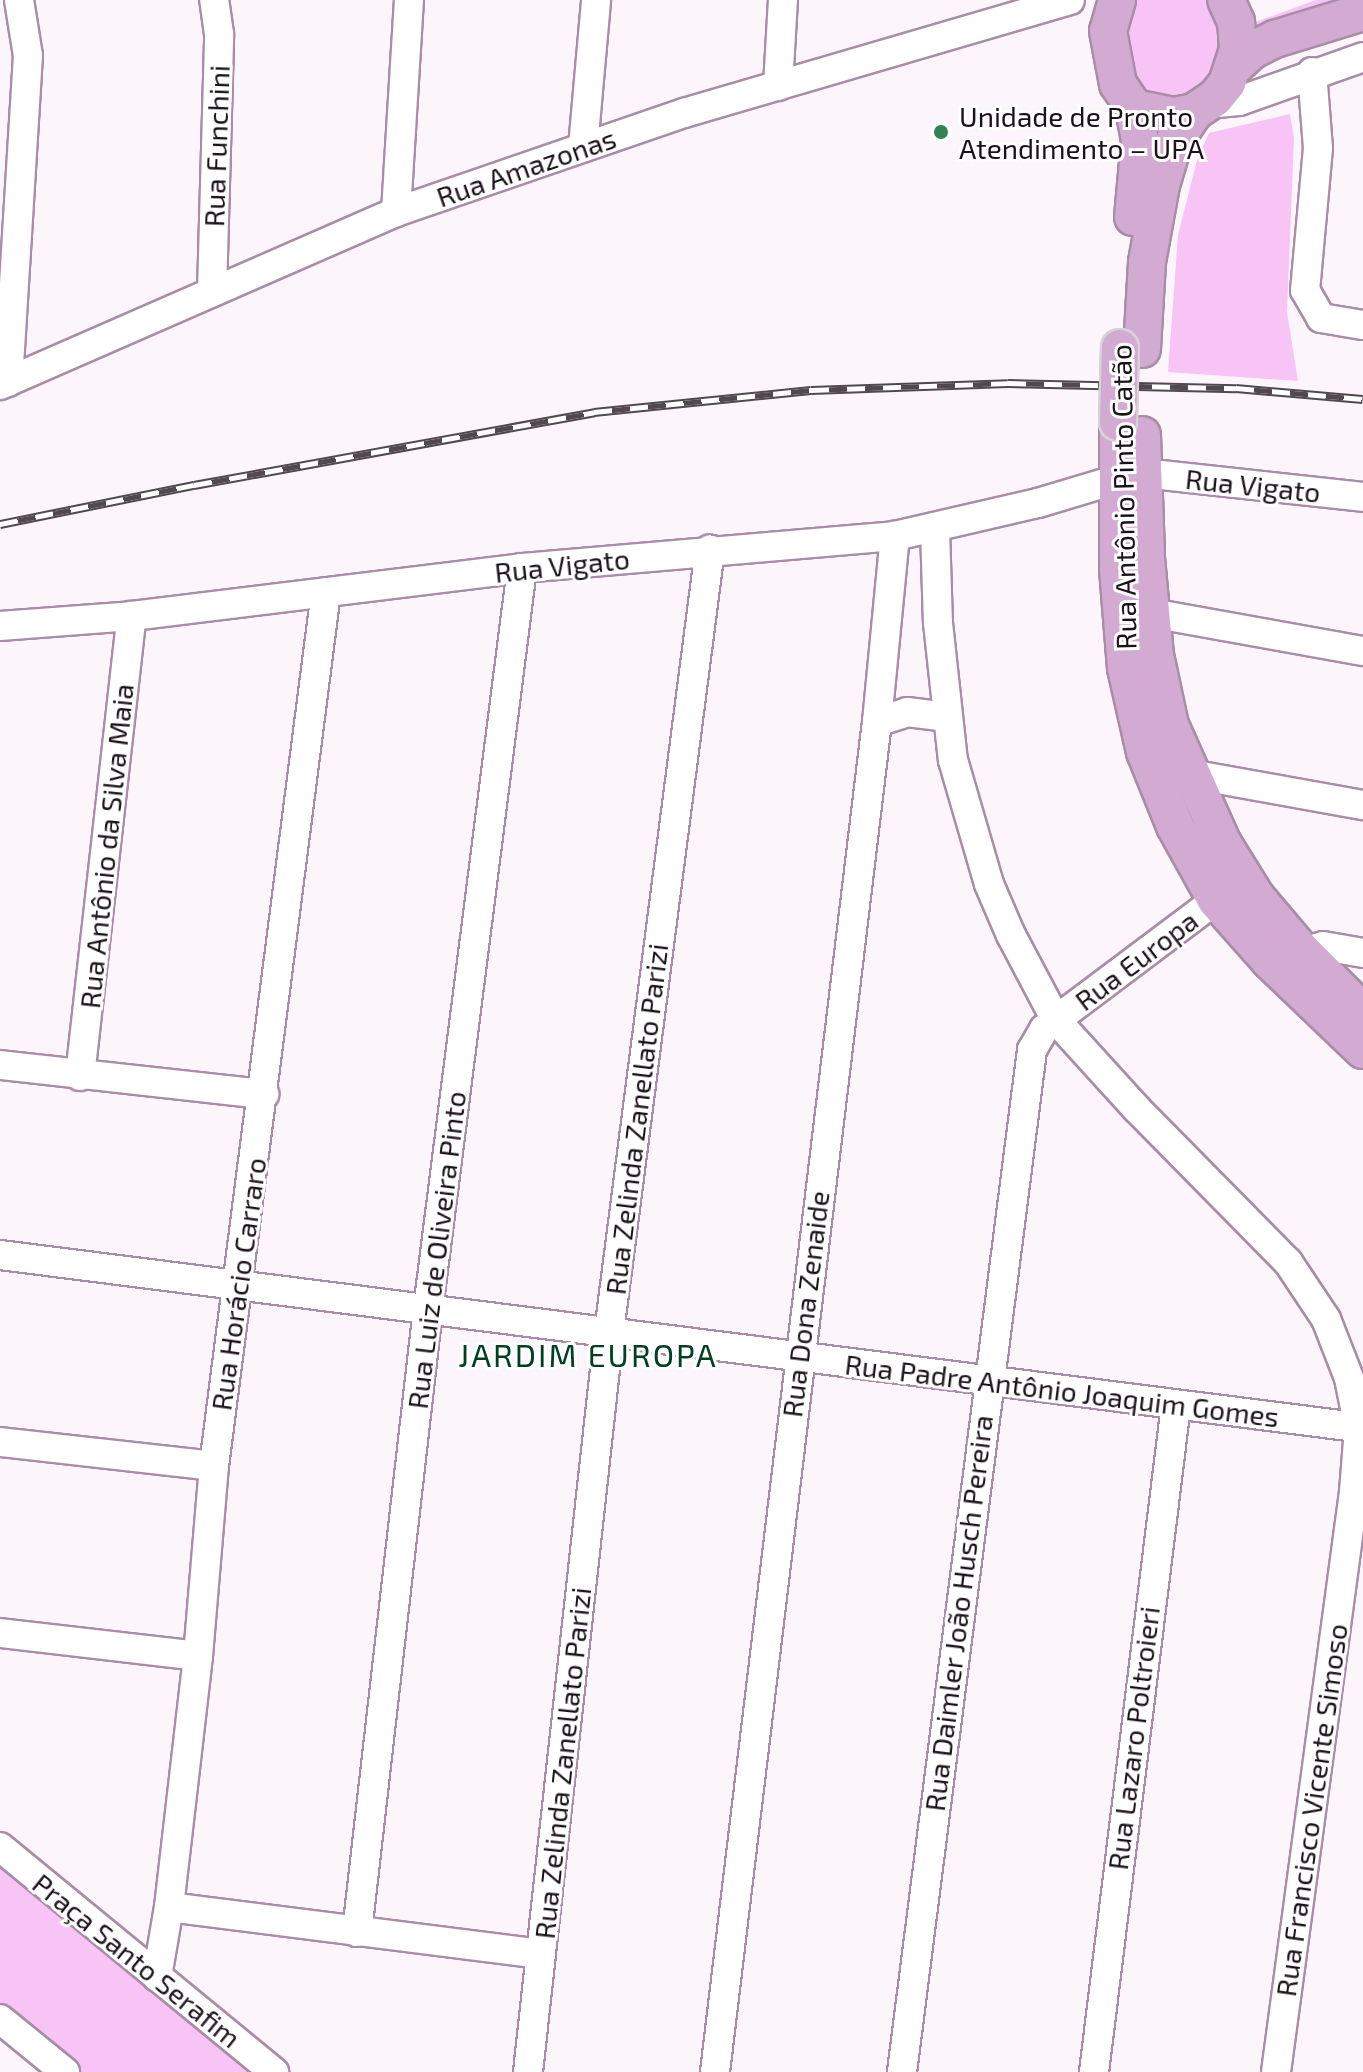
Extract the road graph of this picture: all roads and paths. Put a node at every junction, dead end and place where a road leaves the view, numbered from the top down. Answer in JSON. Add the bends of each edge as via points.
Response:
{"nodes":[{"id":1,"x":19,"y":0,"type":"edge"},
{"id":2,"x":214,"y":0,"type":"edge"},
{"id":3,"x":409,"y":0,"type":"edge"},
{"id":4,"x":596,"y":0,"type":"edge"},
{"id":5,"x":783,"y":0,"type":"edge"},
{"id":6,"x":1070,"y":0,"type":"edge"},
{"id":7,"x":1117,"y":0,"type":"edge"},
{"id":8,"x":1226,"y":0,"type":"edge"},
{"id":9,"x":1363,"y":12,"type":"edge"},
{"id":10,"x":973,"y":13,"type":"edge"},
{"id":11,"x":1363,"y":57,"type":"edge"},
{"id":12,"x":1312,"y":72,"type":"junction"},
{"id":13,"x":778,"y":86,"type":"junction"},
{"id":14,"x":1215,"y":91,"type":"junction"},
{"id":15,"x":1134,"y":108,"type":"junction"},
{"id":16,"x":583,"y":147,"type":"junction"},
{"id":17,"x":396,"y":212,"type":"junction"},
{"id":18,"x":212,"y":292,"type":"junction"},
{"id":19,"x":1363,"y":325,"type":"edge"},
{"id":20,"x":1131,"y":348,"type":"junction"},
{"id":21,"x":4,"y":383,"type":"edge"},
{"id":22,"x":1131,"y":476,"type":"junction"},
{"id":23,"x":1363,"y":497,"type":"edge"},
{"id":24,"x":935,"y":529,"type":"junction"},
{"id":25,"x":895,"y":536,"type":"junction"},
{"id":26,"x":710,"y":549,"type":"junction"},
{"id":27,"x":522,"y":568,"type":"junction"},
{"id":28,"x":326,"y":592,"type":"junction"},
{"id":29,"x":1151,"y":613,"type":"junction"},
{"id":30,"x":132,"y":616,"type":"junction"},
{"id":31,"x":0,"y":626,"type":"edge"},
{"id":32,"x":1363,"y":651,"type":"edge"},
{"id":33,"x":946,"y":717,"type":"junction"},
{"id":34,"x":877,"y":722,"type":"junction"},
{"id":35,"x":1190,"y":774,"type":"junction"},
{"id":36,"x":1363,"y":805,"type":"edge"},
{"id":37,"x":1216,"y":900,"type":"junction"},
{"id":38,"x":1363,"y":953,"type":"edge"},
{"id":39,"x":1286,"y":956,"type":"junction"},
{"id":40,"x":1363,"y":1012,"type":"edge"},
{"id":41,"x":1056,"y":1020,"type":"junction"},
{"id":42,"x":1363,"y":1050,"type":"edge"},
{"id":43,"x":0,"y":1065,"type":"edge"},
{"id":44,"x":80,"y":1076,"type":"junction"},
{"id":45,"x":264,"y":1094,"type":"junction"},
{"id":46,"x":0,"y":1255,"type":"edge"},
{"id":47,"x":237,"y":1285,"type":"junction"},
{"id":48,"x":428,"y":1309,"type":"junction"},
{"id":49,"x":609,"y":1332,"type":"junction"},
{"id":50,"x":799,"y":1356,"type":"junction"},
{"id":51,"x":987,"y":1380,"type":"junction"},
{"id":52,"x":1176,"y":1405,"type":"junction"},
{"id":53,"x":1361,"y":1428,"type":"edge"},
{"id":54,"x":0,"y":1442,"type":"edge"},
{"id":55,"x":214,"y":1466,"type":"junction"},
{"id":56,"x":0,"y":1633,"type":"edge"},
{"id":57,"x":198,"y":1656,"type":"junction"},
{"id":58,"x":0,"y":1847,"type":"edge"},
{"id":59,"x":169,"y":1907,"type":"junction"},
{"id":60,"x":357,"y":1932,"type":"junction"},
{"id":61,"x":541,"y":1954,"type":"junction"},
{"id":62,"x":157,"y":1977,"type":"junction"},
{"id":63,"x":0,"y":2019,"type":"edge"},
{"id":64,"x":65,"y":2072,"type":"edge"},
{"id":65,"x":274,"y":2072,"type":"edge"},
{"id":66,"x":528,"y":2072,"type":"edge"},
{"id":67,"x":715,"y":2072,"type":"edge"},
{"id":68,"x":902,"y":2072,"type":"edge"},
{"id":69,"x":1094,"y":2072,"type":"edge"},
{"id":70,"x":1276,"y":2072,"type":"edge"}],
"edges":[{"from":1,"to":21,"type":"street","via":[[28,56]]},
{"from":2,"to":18,"type":"street","name":"Rua Funchini","via":[[219,34]]},
{"from":3,"to":17,"type":"street"},
{"from":4,"to":16,"type":"street"},
{"from":5,"to":13,"type":"street"},
{"from":6,"to":10,"type":"street","name":"Rua Amazonas"},
{"from":7,"to":15,"type":"main road","via":[[1108,31],[1111,62]]},
{"from":8,"to":14,"type":"main road","via":[[1236,22],[1238,49]]},
{"from":9,"to":14,"type":"main road","via":[[1251,51]]},
{"from":10,"to":13,"type":"street","name":"Rua Amazonas"},
{"from":11,"to":12,"type":"street"},
{"from":12,"to":14,"type":"street","via":[[1239,101]]},
{"from":12,"to":19,"type":"street","via":[[1318,148],[1305,290],[1321,318]]},
{"from":13,"to":16,"type":"street","name":"Rua Amazonas"},
{"from":14,"to":15,"type":"main road","via":[[1174,116]]},
{"from":14,"to":20,"type":"main road","name":"Rua Antônio Pinto Catão","via":[[1174,142]]},
{"from":15,"to":20,"type":"main road","name":"Rua Antônio Pinto Catão","via":[[1139,183],[1125,265]]},
{"from":16,"to":17,"type":"street","name":"Rua Amazonas"},
{"from":17,"to":18,"type":"street","name":"Rua Amazonas"},
{"from":18,"to":21,"type":"street","name":"Rua Amazonas"},
{"from":20,"to":22,"type":"main road","name":"Rua Antônio Pinto Catão"},
{"from":22,"to":23,"type":"street","name":"Rua Vigato"},
{"from":22,"to":24,"type":"street","name":"Rua Vigato"},
{"from":22,"to":29,"type":"main road","name":"Rua Antônio Pinto Catão"},
{"from":22,"to":37,"type":"main road","name":"Rua Antônio Pinto Catão","via":[[1118,569],[1126,668],[1145,752],[1175,826]]},
{"from":24,"to":25,"type":"street","name":"Rua Vigato"},
{"from":24,"to":33,"type":"street","name":"Rua Francisco Vicente Simoso"},
{"from":25,"to":26,"type":"street","name":"Rua Vigato"},
{"from":25,"to":34,"type":"street","name":"Rua Dona Zenaide"},
{"from":26,"to":27,"type":"street","name":"Rua Vigato"},
{"from":26,"to":49,"type":"street","name":"Rua Zelinda Zanellato Parizi"},
{"from":27,"to":28,"type":"street","name":"Rua Vigato"},
{"from":27,"to":48,"type":"street","name":"Rua Luiz de Oliveira Pinto"},
{"from":28,"to":30,"type":"street","name":"Rua Vigato"},
{"from":28,"to":45,"type":"street","name":"Rua Horácio Carraro"},
{"from":29,"to":32,"type":"street"},
{"from":29,"to":35,"type":"main road","name":"Rua Antônio Pinto Catão","via":[[1170,725]]},
{"from":30,"to":31,"type":"street","name":"Rua Vigato"},
{"from":30,"to":44,"type":"street","name":"Rua Antônio da Silva Maia"},
{"from":33,"to":34,"type":"street","via":[[907,712]]},
{"from":33,"to":41,"type":"street","name":"Rua Francisco Vicente Simoso","via":[[989,884]]},
{"from":34,"to":50,"type":"street","name":"Rua Dona Zenaide"},
{"from":35,"to":36,"type":"street"},
{"from":35,"to":39,"type":"main road","name":"Rua Antônio Pinto Catão"},
{"from":37,"to":39,"type":"main road","name":"Rua Antônio Pinto Catão"},
{"from":37,"to":41,"type":"street","name":"Rua Europa"},
{"from":38,"to":39,"type":"street","via":[[1323,946]]},
{"from":39,"to":40,"type":"main road","name":"Rua Antônio Pinto Catão"},
{"from":39,"to":42,"type":"main road","name":"Rua Antônio Pinto Catão"},
{"from":41,"to":51,"type":"street","name":"Rua Daimler João Husch Pereira","via":[[1032,1050]]},
{"from":41,"to":53,"type":"street","name":"Rua Francisco Vicente Simoso","via":[[1288,1262],[1326,1319]]},
{"from":43,"to":44,"type":"street"},
{"from":44,"to":45,"type":"street"},
{"from":45,"to":47,"type":"street","name":"Rua Horácio Carraro"},
{"from":46,"to":47,"type":"street","name":"Rua Padre Antônio Joaquim Gomes"},
{"from":47,"to":48,"type":"street","name":"Rua Padre Antônio Joaquim Gomes"},
{"from":47,"to":55,"type":"street","name":"Rua Horácio Carraro"},
{"from":48,"to":49,"type":"street","name":"Rua Padre Antônio Joaquim Gomes"},
{"from":48,"to":60,"type":"street","name":"Rua Luiz de Oliveira Pinto"},
{"from":49,"to":50,"type":"street","name":"Rua Padre Antônio Joaquim Gomes"},
{"from":49,"to":61,"type":"street","name":"Rua Zelinda Zanellato Parizi"},
{"from":50,"to":51,"type":"street","name":"Rua Padre Antônio Joaquim Gomes"},
{"from":50,"to":67,"type":"street","name":"Rua Dona Zenaide"},
{"from":51,"to":52,"type":"street","name":"Rua Padre Antônio Joaquim Gomes"},
{"from":51,"to":68,"type":"street","name":"Rua Daimler João Husch Pereira"},
{"from":52,"to":53,"type":"street","name":"Rua Padre Antônio Joaquim Gomes"},
{"from":52,"to":69,"type":"street","name":"Rua Lazaro Poltroieri"},
{"from":53,"to":70,"type":"street","name":"Rua Francisco Vicente Simoso"},
{"from":54,"to":55,"type":"street"},
{"from":55,"to":57,"type":"street","name":"Rua Horácio Carraro"},
{"from":56,"to":57,"type":"street"},
{"from":57,"to":59,"type":"street","name":"Rua Horácio Carraro"},
{"from":58,"to":62,"type":"street","name":"Praça Santo Serafim"},
{"from":59,"to":60,"type":"street"},
{"from":59,"to":62,"type":"street","name":"Rua Horácio Carraro"},
{"from":60,"to":61,"type":"street"},
{"from":61,"to":66,"type":"street","name":"Rua Zelinda Zanellato Parizi"},
{"from":62,"to":65,"type":"street","name":"Praça Santo Serafim"},
{"from":63,"to":64,"type":"street"}]}
